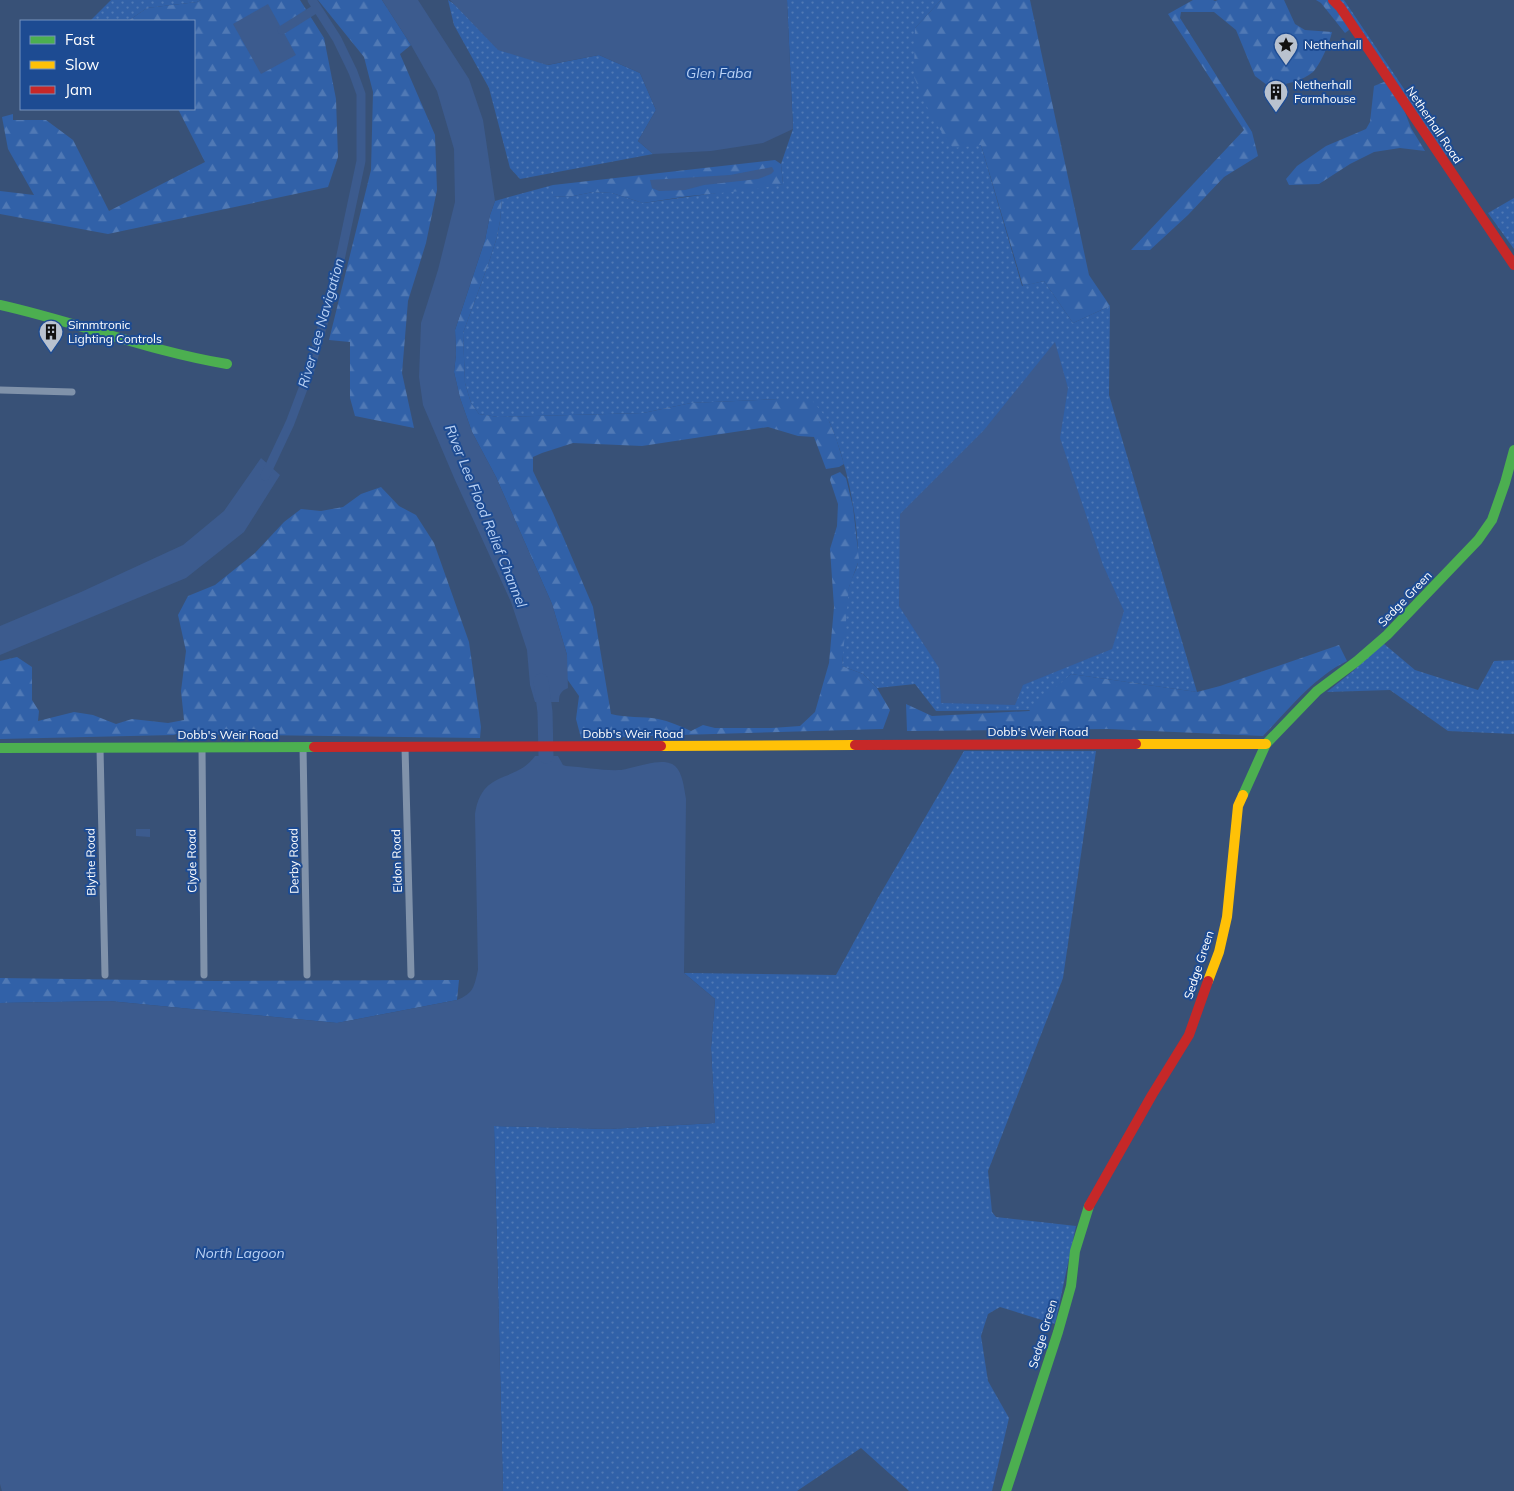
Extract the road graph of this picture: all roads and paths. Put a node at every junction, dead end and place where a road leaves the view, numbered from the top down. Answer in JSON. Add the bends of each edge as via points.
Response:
{"nodes":[{"id":1,"x":1333,"y":0,"type":"edge"},
{"id":2,"x":1514,"y":265,"type":"edge"},
{"id":3,"x":0,"y":305,"type":"edge"},
{"id":4,"x":227,"y":364,"type":"dead end"},
{"id":5,"x":0,"y":390,"type":"edge"},
{"id":6,"x":72,"y":392,"type":"dead end"},
{"id":7,"x":1514,"y":450,"type":"edge"},
{"id":8,"x":1266,"y":744,"type":"junction"},
{"id":9,"x":202,"y":747,"type":"junction"},
{"id":10,"x":303,"y":747,"type":"junction"},
{"id":11,"x":405,"y":747,"type":"junction"},
{"id":12,"x":0,"y":748,"type":"edge"},
{"id":13,"x":100,"y":748,"type":"junction"},
{"id":14,"x":104,"y":975,"type":"dead end"},
{"id":15,"x":204,"y":975,"type":"dead end"},
{"id":16,"x":307,"y":975,"type":"dead end"},
{"id":17,"x":411,"y":975,"type":"dead end"},
{"id":18,"x":1006,"y":1491,"type":"edge"}],
"edges":[{"from":1,"to":2,"type":"street","name":"Netherhall Road"},
{"from":3,"to":4,"type":"street","via":[[49,316],[172,354]]},
{"from":5,"to":6,"type":"street"},
{"from":7,"to":8,"type":"street","name":"Sedge Green","via":[[1492,520],[1478,540],[1387,635],[1316,691]]},
{"from":8,"to":11,"type":"street","name":"Dobb's Weir Road"},
{"from":8,"to":18,"type":"street","name":"Sedge Green","via":[[1238,806],[1227,917],[1219,952],[1188,1035],[1086,1210],[1058,1332]]},
{"from":9,"to":10,"type":"street","name":"Dobb's Weir Road"},
{"from":9,"to":13,"type":"street","name":"Dobb's Weir Road"},
{"from":9,"to":15,"type":"street","name":"Clyde Road"},
{"from":10,"to":11,"type":"street","name":"Dobb's Weir Road"},
{"from":10,"to":16,"type":"street","name":"Derby Road"},
{"from":11,"to":17,"type":"street","name":"Eldon Road"},
{"from":12,"to":13,"type":"street","name":"Dobb's Weir Road"},
{"from":13,"to":14,"type":"street","name":"Blythe Road"}]}
